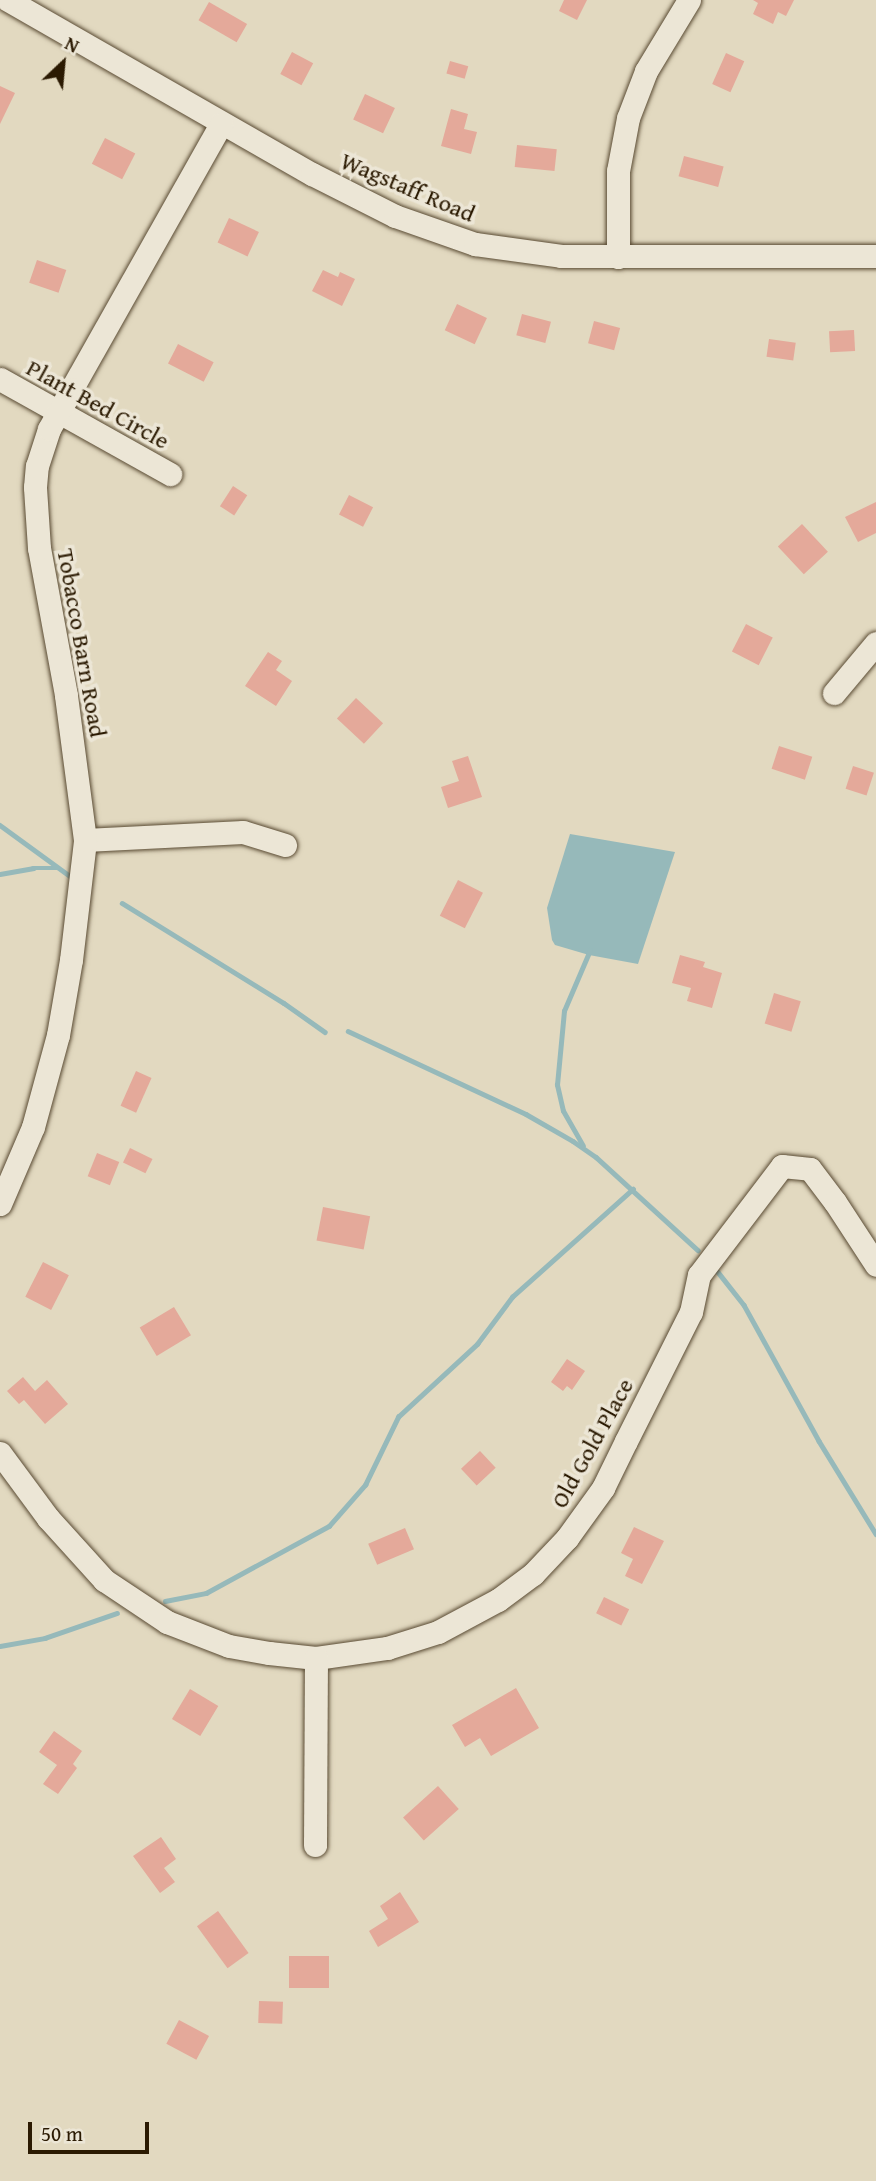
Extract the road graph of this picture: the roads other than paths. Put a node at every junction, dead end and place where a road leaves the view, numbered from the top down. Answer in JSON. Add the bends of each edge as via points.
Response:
{"nodes":[{"id":1,"x":8,"y":0,"type":"edge"},
{"id":2,"x":688,"y":0,"type":"edge"},
{"id":3,"x":221,"y":124,"type":"junction"},
{"id":4,"x":876,"y":256,"type":"edge"},
{"id":5,"x":618,"y":257,"type":"junction"},
{"id":6,"x":0,"y":379,"type":"edge"},
{"id":7,"x":59,"y":412,"type":"junction"},
{"id":8,"x":170,"y":474,"type":"dead end"},
{"id":9,"x":876,"y":643,"type":"edge"},
{"id":10,"x":834,"y":692,"type":"dead end"},
{"id":11,"x":85,"y":840,"type":"junction"},
{"id":12,"x":285,"y":845,"type":"dead end"},
{"id":13,"x":0,"y":1204,"type":"edge"},
{"id":14,"x":876,"y":1265,"type":"edge"},
{"id":15,"x":0,"y":1453,"type":"edge"},
{"id":16,"x":316,"y":1658,"type":"junction"},
{"id":17,"x":314,"y":1845,"type":"dead end"}],
"edges":[{"from":1,"to":3,"type":"street","name":"Wagstaff Road"},
{"from":2,"to":5,"type":"street","via":[[646,71],[628,118],[618,171]]},
{"from":3,"to":5,"type":"street","name":"Wagstaff Road","via":[[364,201],[437,232],[510,251]]},
{"from":3,"to":7,"type":"street","name":"Tobacco Barn Road"},
{"from":4,"to":5,"type":"street","name":"Wagstaff Road"},
{"from":6,"to":7,"type":"street","name":"Plant Bed Circle"},
{"from":7,"to":8,"type":"street","name":"Plant Bed Circle"},
{"from":7,"to":11,"type":"street","name":"Tobacco Barn Road","via":[[41,447],[36,515]]},
{"from":9,"to":10,"type":"street"},
{"from":11,"to":12,"type":"street","via":[[243,832]]},
{"from":11,"to":13,"type":"street","name":"Tobacco Barn Road","via":[[58,1035],[33,1127]]},
{"from":14,"to":16,"type":"street","name":"Old Gold Place","via":[[810,1169],[782,1166],[699,1275],[691,1312],[603,1488],[548,1559],[498,1600],[438,1632],[387,1648]]},
{"from":15,"to":16,"type":"street","name":"Old Gold Place","via":[[80,1556],[137,1604],[167,1622],[229,1646]]},
{"from":16,"to":17,"type":"street"}]}
